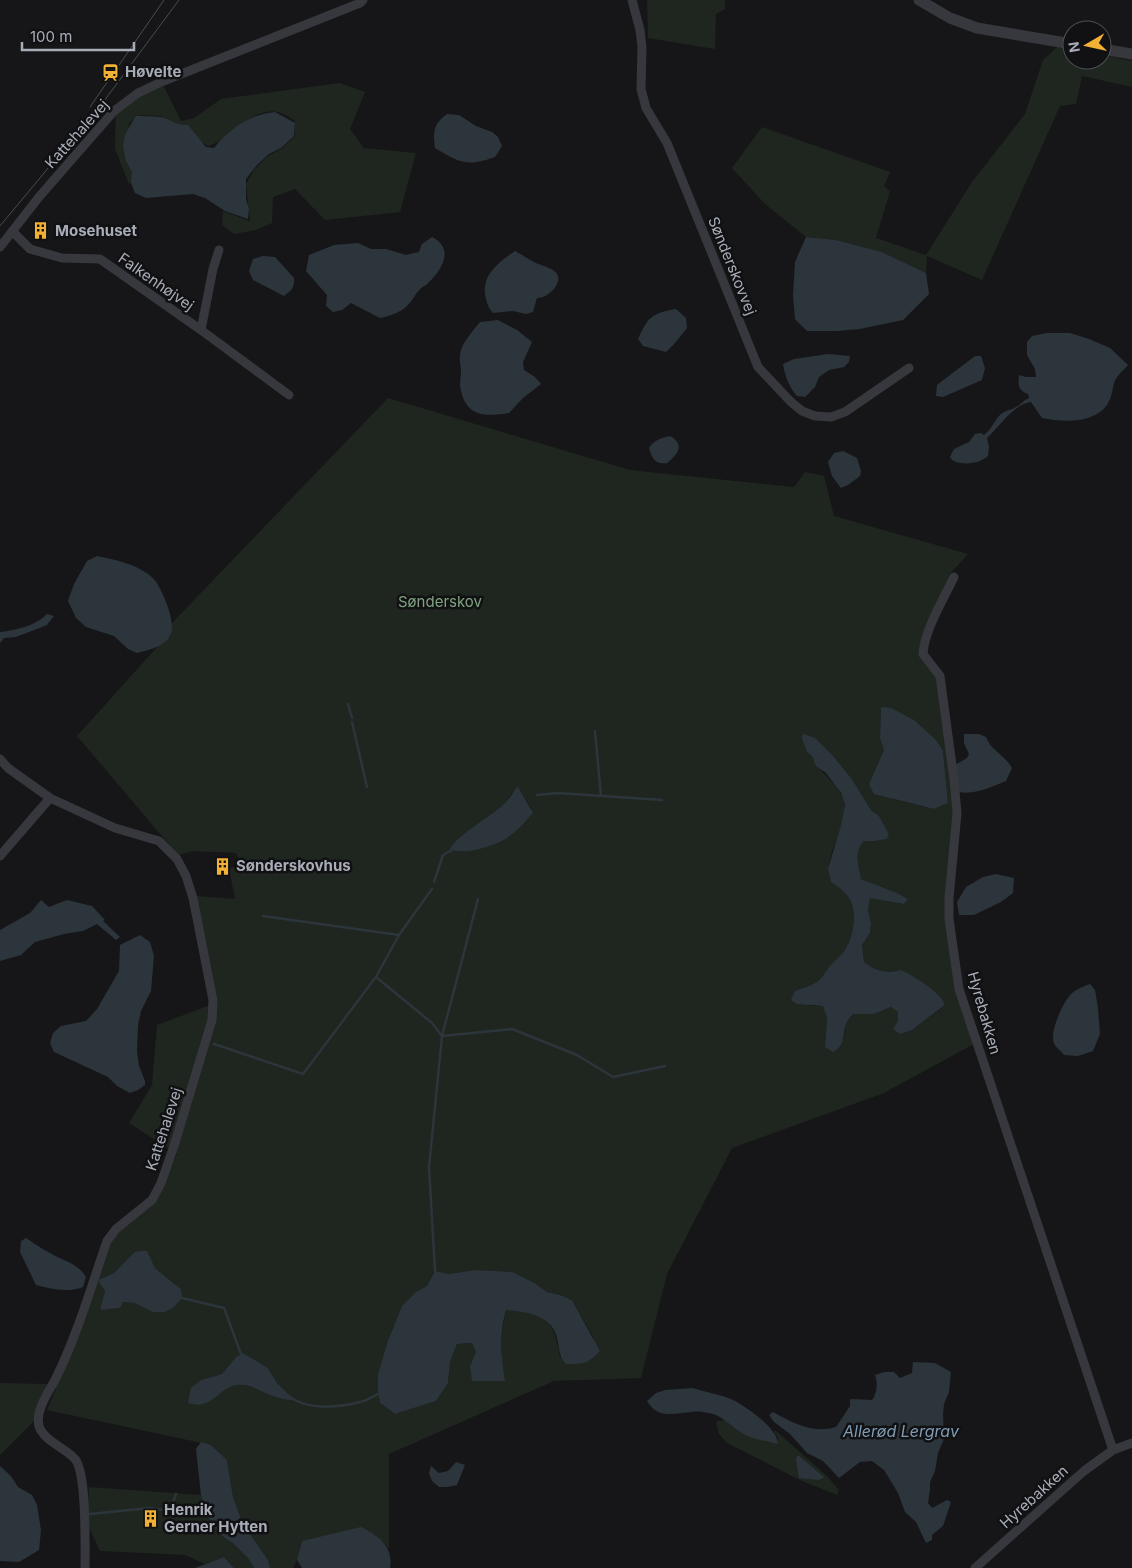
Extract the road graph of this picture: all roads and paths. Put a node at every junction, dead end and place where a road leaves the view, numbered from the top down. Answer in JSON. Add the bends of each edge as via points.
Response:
{"nodes":[{"id":1,"x":363,"y":0,"type":"edge"},
{"id":2,"x":632,"y":0,"type":"edge"},
{"id":3,"x":919,"y":0,"type":"edge"},
{"id":4,"x":1062,"y":42,"type":"edge"},
{"id":5,"x":1112,"y":51,"type":"edge"},
{"id":6,"x":1132,"y":54,"type":"edge"},
{"id":7,"x":13,"y":232,"type":"junction"},
{"id":8,"x":0,"y":247,"type":"edge"},
{"id":9,"x":219,"y":250,"type":"dead end"},
{"id":10,"x":201,"y":330,"type":"junction"},
{"id":11,"x":909,"y":368,"type":"dead end"},
{"id":12,"x":289,"y":395,"type":"dead end"},
{"id":13,"x":954,"y":576,"type":"dead end"},
{"id":14,"x":0,"y":759,"type":"edge"},
{"id":15,"x":50,"y":798,"type":"junction"},
{"id":16,"x":0,"y":856,"type":"edge"},
{"id":17,"x":1132,"y":1443,"type":"edge"},
{"id":18,"x":1113,"y":1450,"type":"junction"},
{"id":19,"x":85,"y":1568,"type":"edge"},
{"id":20,"x":975,"y":1568,"type":"edge"}],
"edges":[{"from":1,"to":7,"type":"street","name":"Kattehalevej","via":[[138,93],[114,112]]},
{"from":2,"to":11,"type":"street","name":"Sønderskovvej","via":[[640,30],[646,108],[666,143],[758,367],[802,411],[831,417],[845,412]]},
{"from":3,"to":4,"type":"street","via":[[950,18],[977,28]]},
{"from":5,"to":6,"type":"street"},
{"from":7,"to":8,"type":"street","name":"Kattehalevej"},
{"from":7,"to":10,"type":"street","name":"Falkenhøjvej","via":[[30,248],[62,258],[100,259]]},
{"from":9,"to":10,"type":"street","name":"Falkenhøjvej","via":[[212,269]]},
{"from":10,"to":12,"type":"street","name":"Falkenhøjvej"},
{"from":13,"to":18,"type":"street","name":"Hyrebakken","via":[[923,646],[923,654],[940,676],[954,780],[957,813],[949,919],[959,989]]},
{"from":14,"to":15,"type":"street","name":"Kattehalevej"},
{"from":15,"to":16,"type":"street"},
{"from":15,"to":19,"type":"street","name":"Kattehalevej","via":[[115,828],[159,841],[177,859],[193,898],[213,1000],[212,1020],[161,1184],[152,1200],[116,1229],[107,1241],[62,1365],[38,1417],[43,1434],[75,1459],[79,1466]]},
{"from":17,"to":18,"type":"street","name":"Hyrebakken"},
{"from":18,"to":20,"type":"street","name":"Hyrebakken","via":[[1084,1471]]}]}
